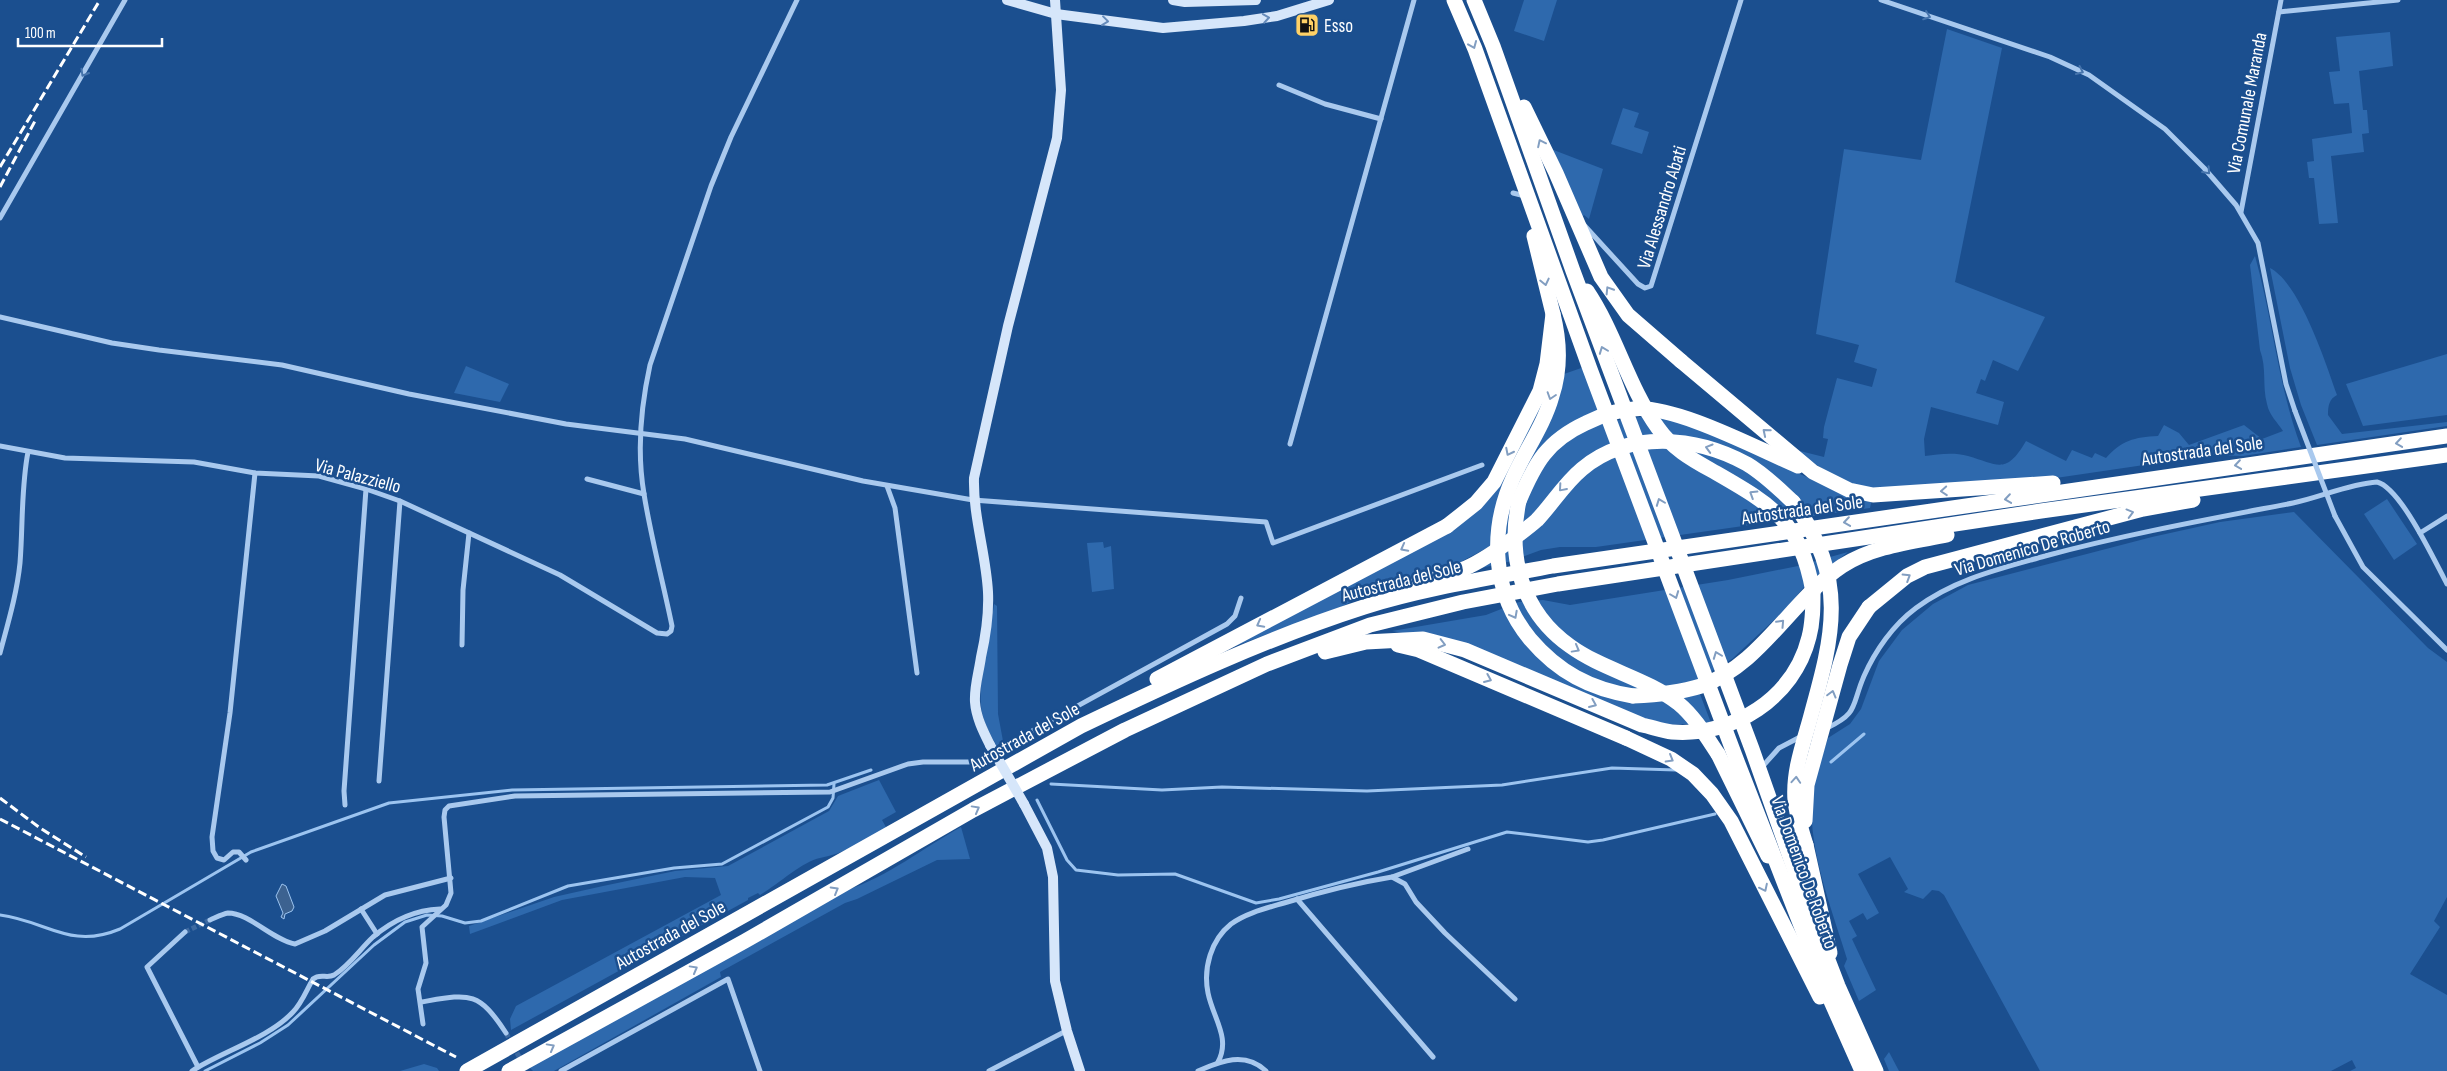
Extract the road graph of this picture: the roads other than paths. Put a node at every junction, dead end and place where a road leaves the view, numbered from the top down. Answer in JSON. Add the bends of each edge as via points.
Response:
{"nodes":[{"id":1,"x":126,"y":0,"type":"edge"},
{"id":2,"x":797,"y":0,"type":"edge"},
{"id":3,"x":1007,"y":0,"type":"edge"},
{"id":4,"x":1055,"y":0,"type":"edge"},
{"id":5,"x":1173,"y":0,"type":"edge"},
{"id":6,"x":1256,"y":0,"type":"edge"},
{"id":7,"x":1329,"y":0,"type":"edge"},
{"id":8,"x":1414,"y":0,"type":"edge"},
{"id":9,"x":1454,"y":0,"type":"edge"},
{"id":10,"x":1474,"y":0,"type":"edge"},
{"id":11,"x":1741,"y":0,"type":"edge"},
{"id":12,"x":1881,"y":0,"type":"edge"},
{"id":13,"x":2281,"y":0,"type":"edge"},
{"id":14,"x":2398,"y":0,"type":"edge"},
{"id":15,"x":2279,"y":12,"type":"junction"},
{"id":16,"x":1056,"y":14,"type":"junction"},
{"id":17,"x":1493,"y":46,"type":"junction"},
{"id":18,"x":1279,"y":85,"type":"dead end"},
{"id":19,"x":1381,"y":119,"type":"junction"},
{"id":20,"x":1512,"y":150,"type":"junction"},
{"id":21,"x":1513,"y":193,"type":"dead end"},
{"id":22,"x":1556,"y":207,"type":"dead end"},
{"id":23,"x":2241,"y":212,"type":"junction"},
{"id":24,"x":1567,"y":213,"type":"dead end"},
{"id":25,"x":0,"y":218,"type":"edge"},
{"id":26,"x":1573,"y":271,"type":"junction"},
{"id":27,"x":1553,"y":314,"type":"junction"},
{"id":28,"x":0,"y":317,"type":"edge"},
{"id":29,"x":642,"y":435,"type":"junction"},
{"id":30,"x":2447,"y":436,"type":"edge"},
{"id":31,"x":1290,"y":444,"type":"dead end"},
{"id":32,"x":0,"y":446,"type":"edge"},
{"id":33,"x":28,"y":452,"type":"junction"},
{"id":34,"x":2447,"y":455,"type":"edge"},
{"id":35,"x":1482,"y":464,"type":"dead end"},
{"id":36,"x":2344,"y":470,"type":"junction"},
{"id":37,"x":1813,"y":472,"type":"junction"},
{"id":38,"x":255,"y":473,"type":"junction"},
{"id":39,"x":2167,"y":475,"type":"junction"},
{"id":40,"x":587,"y":479,"type":"dead end"},
{"id":41,"x":887,"y":486,"type":"junction"},
{"id":42,"x":366,"y":489,"type":"junction"},
{"id":43,"x":644,"y":494,"type":"junction"},
{"id":44,"x":973,"y":500,"type":"junction"},
{"id":45,"x":400,"y":501,"type":"junction"},
{"id":46,"x":2041,"y":511,"type":"junction"},
{"id":47,"x":2447,"y":516,"type":"edge"},
{"id":48,"x":469,"y":533,"type":"junction"},
{"id":49,"x":2420,"y":533,"type":"junction"},
{"id":50,"x":2447,"y":584,"type":"edge"},
{"id":51,"x":1241,"y":598,"type":"dead end"},
{"id":52,"x":1365,"y":607,"type":"junction"},
{"id":53,"x":1376,"y":641,"type":"junction"},
{"id":54,"x":462,"y":644,"type":"dead end"},
{"id":55,"x":2447,"y":650,"type":"edge"},
{"id":56,"x":0,"y":652,"type":"edge"},
{"id":57,"x":917,"y":673,"type":"dead end"},
{"id":58,"x":1200,"y":694,"type":"junction"},
{"id":59,"x":1082,"y":726,"type":"junction"},
{"id":60,"x":1001,"y":748,"type":"dead end"},
{"id":61,"x":989,"y":750,"type":"junction"},
{"id":62,"x":379,"y":781,"type":"dead end"},
{"id":63,"x":1762,"y":798,"type":"dead end"},
{"id":64,"x":345,"y":805,"type":"dead end"},
{"id":65,"x":1806,"y":845,"type":"junction"},
{"id":66,"x":1468,"y":849,"type":"dead end"},
{"id":67,"x":246,"y":860,"type":"dead end"},
{"id":68,"x":1786,"y":870,"type":"dead end"},
{"id":69,"x":1392,"y":877,"type":"junction"},
{"id":70,"x":451,"y":878,"type":"junction"},
{"id":71,"x":1785,"y":887,"type":"junction"},
{"id":72,"x":1298,"y":899,"type":"junction"},
{"id":73,"x":361,"y":909,"type":"junction"},
{"id":74,"x":440,"y":910,"type":"junction"},
{"id":75,"x":210,"y":920,"type":"tunnel mouth"},
{"id":76,"x":184,"y":932,"type":"tunnel mouth"},
{"id":77,"x":377,"y":934,"type":"junction"},
{"id":78,"x":1838,"y":986,"type":"junction"},
{"id":79,"x":1515,"y":999,"type":"dead end"},
{"id":80,"x":421,"y":1002,"type":"junction"},
{"id":81,"x":423,"y":1024,"type":"dead end"},
{"id":82,"x":1067,"y":1031,"type":"junction"},
{"id":83,"x":506,"y":1033,"type":"tunnel mouth"},
{"id":84,"x":1433,"y":1057,"type":"dead end"},
{"id":85,"x":1218,"y":1062,"type":"junction"},
{"id":86,"x":198,"y":1067,"type":"junction"},
{"id":87,"x":1864,"y":1070,"type":"edge"},
{"id":88,"x":192,"y":1071,"type":"edge"},
{"id":89,"x":467,"y":1071,"type":"edge"},
{"id":90,"x":508,"y":1071,"type":"edge"},
{"id":91,"x":560,"y":1071,"type":"edge"},
{"id":92,"x":760,"y":1071,"type":"edge"},
{"id":93,"x":989,"y":1071,"type":"edge"},
{"id":94,"x":1080,"y":1071,"type":"edge"},
{"id":95,"x":1198,"y":1071,"type":"edge"},
{"id":96,"x":1266,"y":1071,"type":"edge"},
{"id":97,"x":1868,"y":1071,"type":"edge"}],
"edges":[{"from":1,"to":25,"type":"street","one_way":true},
{"from":2,"to":29,"type":"street","via":[[711,186],[650,365],[644,392]]},
{"from":3,"to":16,"type":"street"},
{"from":4,"to":16,"type":"street"},
{"from":5,"to":6,"type":"street"},
{"from":16,"to":7,"type":"street","one_way":true,"via":[[1163,28],[1244,22]]},
{"from":8,"to":19,"type":"street"},
{"from":9,"to":20,"type":"highway","one_way":true,"bridge":true},
{"from":10,"to":17,"type":"highway","bridge":true},
{"from":11,"to":24,"type":"street","name":"Via Alessandro Abati","via":[[1651,286],[1645,288],[1638,284],[1592,233]]},
{"from":12,"to":23,"type":"street","one_way":true,"via":[[2050,57],[2089,75],[2165,129]]},
{"from":13,"to":15,"type":"street","name":"Via Comunale Maranda"},
{"from":14,"to":15,"type":"street"},
{"from":15,"to":23,"type":"street","name":"Via Comunale Maranda"},
{"from":16,"to":44,"type":"street","via":[[1060,90],[1058,138],[1008,326],[982,437]]},
{"from":17,"to":26,"type":"highway","bridge":true},
{"from":37,"to":17,"type":"highway","one_way":true,"bridge":true,"via":[[1628,315],[1601,277],[1556,173]]},
{"from":18,"to":19,"type":"street","via":[[1325,104]]},
{"from":19,"to":31,"type":"street"},
{"from":20,"to":27,"type":"highway","one_way":true,"bridge":true},
{"from":20,"to":71,"type":"highway","one_way":true,"bridge":true},
{"from":21,"to":22,"type":"street"},
{"from":23,"to":55,"type":"street","bridge":true,"via":[[2258,243],[2286,384],[2335,516],[2363,567]]},
{"from":53,"to":26,"type":"highway","one_way":true,"bridge":true,"via":[[1423,639],[1465,650],[1642,725],[1671,732],[1718,728],[1750,715],[1770,700],[1798,665],[1809,639],[1813,592],[1802,550],[1784,520],[1770,505],[1687,457],[1658,429],[1647,412],[1602,313]]},
{"from":78,"to":26,"type":"highway","one_way":true,"bridge":true},
{"from":27,"to":46,"type":"highway","one_way":true,"bridge":true,"via":[[1558,336],[1557,376],[1552,398],[1502,508],[1497,562],[1509,606],[1538,649],[1581,681],[1607,692],[1633,696],[1702,686],[1754,652],[1815,587],[1862,556],[1882,548],[1983,528]]},
{"from":27,"to":59,"type":"highway","one_way":true,"bridge":true,"via":[[1547,364],[1536,399],[1494,482],[1476,503],[1447,526],[1153,681]]},
{"from":28,"to":29,"type":"street","via":[[103,341],[282,365],[409,394]]},
{"from":29,"to":41,"type":"street","via":[[685,439]]},
{"from":29,"to":43,"type":"street"},
{"from":30,"to":39,"type":"highway","name":"Autostrada del Sole","one_way":true},
{"from":32,"to":33,"type":"street","name":"Via Palazziello"},
{"from":33,"to":38,"type":"street","name":"Via Palazziello","via":[[65,458],[194,462]]},
{"from":33,"to":56,"type":"street","via":[[23,485],[20,564]]},
{"from":34,"to":36,"type":"highway","name":"Autostrada del Sole"},
{"from":35,"to":44,"type":"street","via":[[1273,542],[1266,522]]},
{"from":36,"to":46,"type":"highway","name":"Autostrada del Sole"},
{"from":65,"to":36,"type":"highway","one_way":true,"bridge":true,"via":[[1807,785],[1850,637],[1869,607],[1907,576],[1925,567],[2143,510]]},
{"from":39,"to":37,"type":"highway","one_way":true,"via":[[1873,496],[1849,490]]},
{"from":37,"to":71,"type":"highway","one_way":true,"bridge":true,"via":[[1687,418],[1634,408],[1598,417],[1560,437],[1533,468],[1519,501],[1514,524],[1515,557],[1526,596],[1538,614],[1570,647],[1654,689],[1678,704],[1699,726],[1718,754]]},
{"from":38,"to":42,"type":"street","name":"Via Palazziello","via":[[319,476]]},
{"from":38,"to":67,"type":"street","via":[[230,713],[212,837],[217,858],[224,860],[232,852],[239,852]]},
{"from":39,"to":52,"type":"highway","name":"Autostrada del Sole","one_way":true,"via":[[1553,566]]},
{"from":40,"to":43,"type":"street"},
{"from":41,"to":44,"type":"street"},
{"from":41,"to":57,"type":"street","via":[[895,508]]},
{"from":42,"to":45,"type":"street","name":"Via Palazziello"},
{"from":42,"to":64,"type":"street"},
{"from":43,"to":48,"type":"street","name":"Via Palazziello","via":[[672,626],[667,634],[657,633],[560,576]]},
{"from":44,"to":61,"type":"street","via":[[988,608],[975,703]]},
{"from":45,"to":48,"type":"street","name":"Via Palazziello"},
{"from":45,"to":62,"type":"street"},
{"from":46,"to":58,"type":"highway","name":"Autostrada del Sole","via":[[1558,584],[1463,602],[1370,625],[1267,664]]},
{"from":47,"to":49,"type":"street"},
{"from":48,"to":54,"type":"street"},
{"from":49,"to":50,"type":"street","name":"Via Domenico De Roberto"},
{"from":49,"to":63,"type":"street","name":"Via Domenico De Roberto","via":[[2390,489],[2372,482],[2297,502],[2116,537],[1960,582],[1933,595],[1894,628],[1864,676],[1853,710],[1845,720],[1778,748],[1764,763],[1758,774]]},
{"from":51,"to":60,"type":"street","via":[[1235,616],[1227,624]]},
{"from":52,"to":59,"type":"highway","name":"Autostrada del Sole","via":[[1175,681]]},
{"from":65,"to":52,"type":"highway","one_way":true,"bridge":true,"via":[[1795,800],[1797,763],[1829,650],[1832,595],[1814,535],[1793,502],[1768,478],[1724,452],[1677,440],[1625,447],[1598,458],[1565,485],[1537,520],[1505,545],[1472,565],[1416,584]]},
{"from":53,"to":58,"type":"highway","via":[[1342,646]]},
{"from":53,"to":87,"type":"highway","one_way":true,"bridge":true,"via":[[1419,650],[1626,738],[1671,759],[1693,774],[1731,821],[1794,949]]},
{"from":90,"to":58,"type":"highway","name":"Autostrada del Sole","one_way":true,"via":[[745,941],[973,810]]},
{"from":59,"to":89,"type":"highway","name":"Autostrada del Sole"},
{"from":61,"to":70,"type":"street","via":[[973,762],[908,764],[830,792],[580,794],[515,796],[455,803],[445,810],[444,817]]},
{"from":61,"to":82,"type":"street","bridge":true,"via":[[1024,804],[1047,848],[1054,877],[1055,982]]},
{"from":65,"to":78,"type":"highway","bridge":true},
{"from":66,"to":69,"type":"street"},
{"from":68,"to":87,"type":"street","name":"Via Domenico De Roberto"},
{"from":69,"to":72,"type":"street","via":[[1348,884]]},
{"from":69,"to":79,"type":"street","via":[[1405,884],[1416,902],[1445,934]]},
{"from":70,"to":73,"type":"street","via":[[401,890]]},
{"from":70,"to":74,"type":"street","via":[[452,893]]},
{"from":71,"to":87,"type":"highway","bridge":true,"via":[[1826,990]]},
{"from":72,"to":84,"type":"street"},
{"from":72,"to":85,"type":"street","via":[[1242,917],[1223,932],[1213,946],[1206,975],[1208,994],[1224,1043]]},
{"from":73,"to":75,"type":"street","via":[[295,944],[237,915],[227,913]]},
{"from":73,"to":77,"type":"street"},
{"from":74,"to":77,"type":"street","via":[[400,918]]},
{"from":74,"to":80,"type":"street","via":[[422,927],[426,963],[418,988]]},
{"from":76,"to":86,"type":"street","via":[[148,967]]},
{"from":77,"to":86,"type":"street","via":[[334,976],[313,979],[298,1007],[286,1018]]},
{"from":78,"to":87,"type":"highway","bridge":true},
{"from":80,"to":81,"type":"street"},
{"from":80,"to":83,"type":"street","via":[[454,997],[477,1000],[484,1004]]},
{"from":82,"to":93,"type":"street"},
{"from":82,"to":94,"type":"street"},
{"from":85,"to":95,"type":"street"},
{"from":85,"to":96,"type":"street","via":[[1247,1059]]},
{"from":86,"to":88,"type":"street"},
{"from":87,"to":97,"type":"street","name":"Via Domenico De Roberto"},
{"from":91,"to":92,"type":"street","via":[[728,979]]}]}
